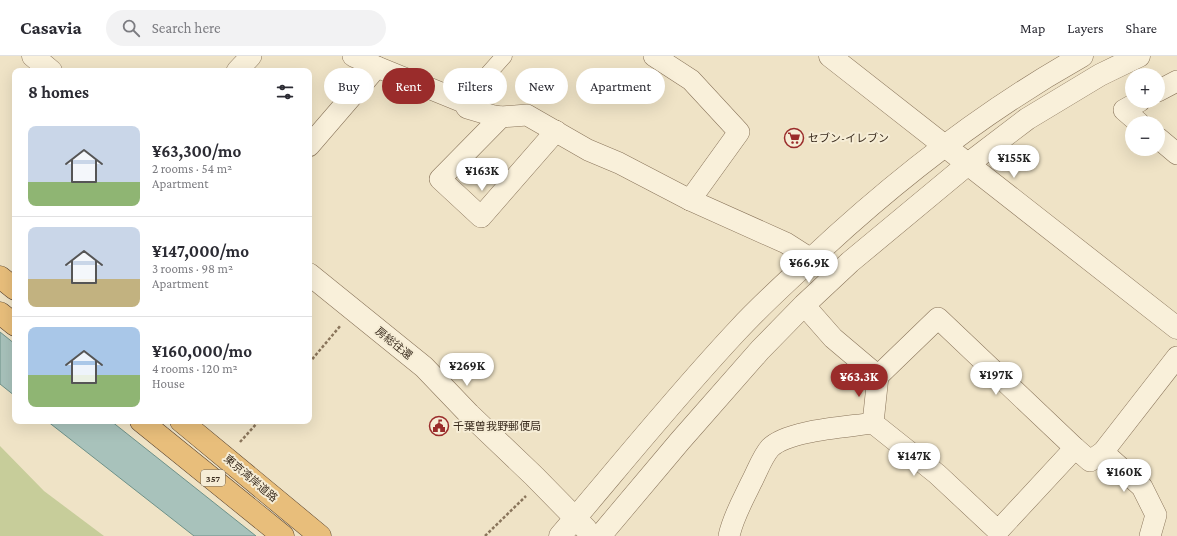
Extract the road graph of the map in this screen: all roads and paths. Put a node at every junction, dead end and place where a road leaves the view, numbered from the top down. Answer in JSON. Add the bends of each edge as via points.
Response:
{"nodes":[{"id":1,"x":33,"y":56,"type":"edge"},
{"id":2,"x":251,"y":56,"type":"edge"},
{"id":3,"x":353,"y":56,"type":"edge"},
{"id":4,"x":504,"y":56,"type":"edge"},
{"id":5,"x":654,"y":56,"type":"edge"},
{"id":6,"x":830,"y":56,"type":"edge"},
{"id":7,"x":1082,"y":56,"type":"edge"},
{"id":8,"x":1139,"y":56,"type":"edge"},
{"id":9,"x":377,"y":67,"type":"junction"},
{"id":10,"x":47,"y":68,"type":"edge"},
{"id":11,"x":240,"y":68,"type":"edge"},
{"id":12,"x":493,"y":68,"type":"edge"},
{"id":13,"x":1177,"y":81,"type":"edge"},
{"id":14,"x":1165,"y":87,"type":"edge"},
{"id":15,"x":443,"y":94,"type":"edge"},
{"id":16,"x":464,"y":104,"type":"edge"},
{"id":17,"x":1128,"y":108,"type":"edge"},
{"id":18,"x":1131,"y":116,"type":"edge"},
{"id":19,"x":501,"y":117,"type":"junction"},
{"id":20,"x":556,"y":131,"type":"junction"},
{"id":21,"x":312,"y":143,"type":"edge"},
{"id":22,"x":1165,"y":144,"type":"edge"},
{"id":23,"x":944,"y":146,"type":"junction"},
{"id":24,"x":1177,"y":154,"type":"edge"},
{"id":25,"x":968,"y":164,"type":"junction"},
{"id":26,"x":690,"y":200,"type":"junction"},
{"id":27,"x":811,"y":258,"type":"junction"},
{"id":28,"x":0,"y":276,"type":"edge"},
{"id":29,"x":312,"y":276,"type":"edge"},
{"id":30,"x":12,"y":286,"type":"edge"},
{"id":31,"x":804,"y":305,"type":"junction"},
{"id":32,"x":354,"y":311,"type":"junction"},
{"id":33,"x":0,"y":313,"type":"edge"},
{"id":34,"x":12,"y":323,"type":"edge"},
{"id":35,"x":1177,"y":328,"type":"edge"},
{"id":36,"x":1177,"y":357,"type":"edge"},
{"id":37,"x":312,"y":360,"type":"edge"},
{"id":38,"x":878,"y":376,"type":"junction"},
{"id":39,"x":873,"y":423,"type":"junction"},
{"id":40,"x":145,"y":424,"type":"edge"},
{"id":41,"x":185,"y":424,"type":"edge"},
{"id":42,"x":256,"y":424,"type":"edge"},
{"id":43,"x":1075,"y":448,"type":"junction"},
{"id":44,"x":1103,"y":452,"type":"junction"},
{"id":45,"x":227,"y":458,"type":"junction"},
{"id":46,"x":540,"y":483,"type":"junction"},
{"id":47,"x":575,"y":519,"type":"junction"},
{"id":48,"x":1000,"y":533,"type":"edge"},
{"id":49,"x":283,"y":536,"type":"edge"},
{"id":50,"x":320,"y":536,"type":"edge"},
{"id":51,"x":485,"y":536,"type":"edge"},
{"id":52,"x":560,"y":536,"type":"edge"},
{"id":53,"x":592,"y":536,"type":"edge"},
{"id":54,"x":600,"y":536,"type":"edge"},
{"id":55,"x":729,"y":536,"type":"edge"},
{"id":56,"x":1150,"y":536,"type":"edge"}],
"edges":[{"from":1,"to":10,"type":"street"},
{"from":2,"to":11,"type":"street"},
{"from":3,"to":9,"type":"street"},
{"from":4,"to":12,"type":"street"},
{"from":5,"to":26,"type":"street","via":[[691,80],[739,132]]},
{"from":6,"to":23,"type":"street"},
{"from":7,"to":23,"type":"street","via":[[1039,80]]},
{"from":8,"to":25,"type":"street","via":[[1100,75],[1026,120]]},
{"from":9,"to":15,"type":"street"},
{"from":9,"to":21,"type":"street"},
{"from":13,"to":14,"type":"street"},
{"from":16,"to":19,"type":"street","via":[[467,108]]},
{"from":17,"to":18,"type":"street","via":[[1124,110]]},
{"from":19,"to":20,"type":"street","via":[[527,115]]},
{"from":19,"to":20,"type":"street","via":[[440,179],[481,217]]},
{"from":20,"to":26,"type":"street","via":[[588,150]]},
{"from":22,"to":24,"type":"street"},
{"from":23,"to":25,"type":"street"},
{"from":23,"to":27,"type":"street","via":[[895,184]]},
{"from":25,"to":31,"type":"street","via":[[850,262]]},
{"from":25,"to":35,"type":"street"},
{"from":26,"to":27,"type":"street","via":[[786,243]]},
{"from":27,"to":47,"type":"street","via":[[768,298],[706,364]]},
{"from":28,"to":30,"type":"highway"},
{"from":29,"to":32,"type":"street","name":"房総往還"},
{"from":31,"to":38,"type":"street","via":[[833,338]]},
{"from":31,"to":54,"type":"street","via":[[734,379]]},
{"from":32,"to":37,"type":"path"},
{"from":32,"to":46,"type":"street","name":"房総往還","via":[[424,367]]},
{"from":33,"to":34,"type":"highway"},
{"from":36,"to":44,"type":"street"},
{"from":38,"to":39,"type":"street"},
{"from":38,"to":43,"type":"street","via":[[938,318]]},
{"from":39,"to":48,"type":"street","via":[[936,474]]},
{"from":39,"to":55,"type":"street","via":[[806,433],[783,440],[770,448],[742,501]]},
{"from":40,"to":49,"type":"highway","number":"357"},
{"from":41,"to":45,"type":"highway","name":"東京湾岸道路","number":"357"},
{"from":42,"to":45,"type":"path"},
{"from":43,"to":44,"type":"street","via":[[1090,461]]},
{"from":43,"to":48,"type":"street"},
{"from":44,"to":56,"type":"street","via":[[1142,487],[1156,515]]},
{"from":45,"to":50,"type":"highway","name":"東京湾岸道路","number":"357"},
{"from":46,"to":47,"type":"street","name":"房総往還"},
{"from":46,"to":51,"type":"path"},
{"from":47,"to":52,"type":"street"},
{"from":47,"to":53,"type":"street","name":"房総往還"}]}
